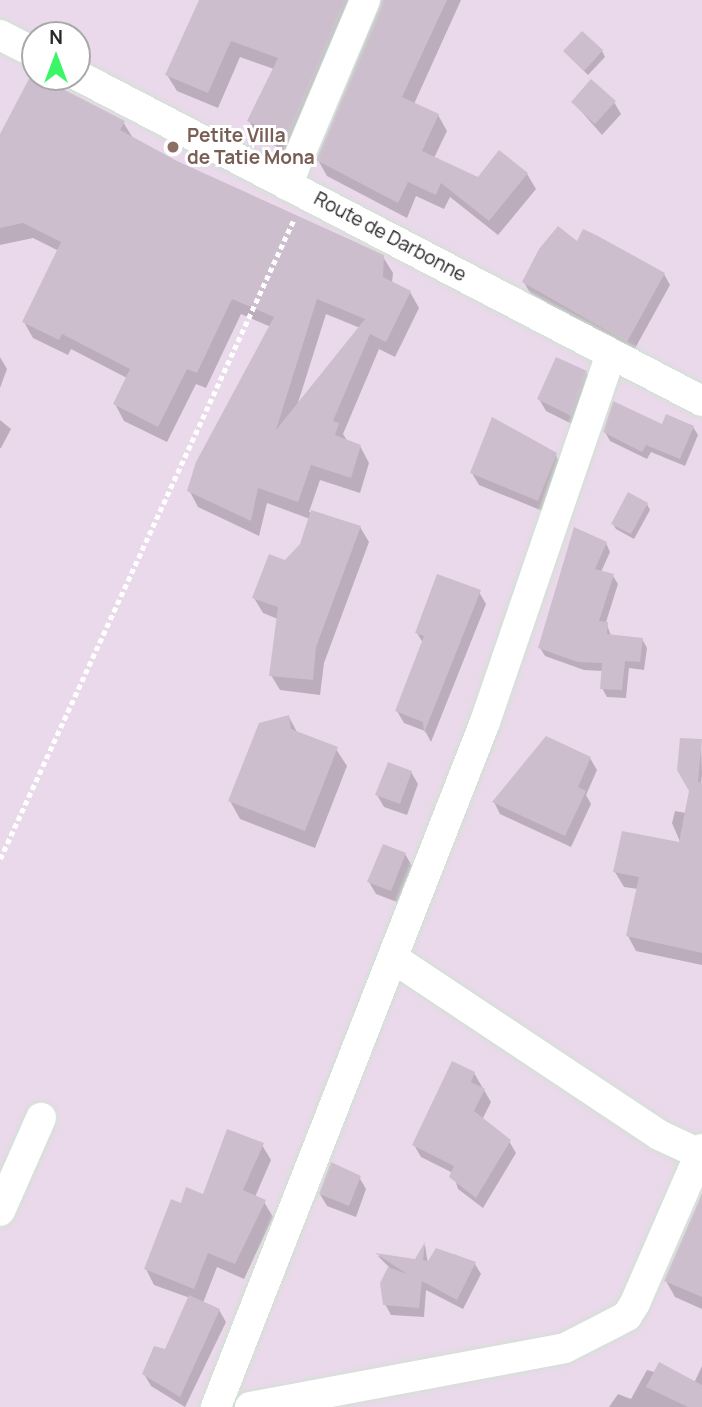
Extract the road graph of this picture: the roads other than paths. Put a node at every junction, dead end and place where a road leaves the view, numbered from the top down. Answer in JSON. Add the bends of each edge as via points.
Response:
{"nodes":[{"id":1,"x":365,"y":0,"type":"edge"},
{"id":2,"x":0,"y":35,"type":"edge"},
{"id":3,"x":21,"y":46,"type":"edge"},
{"id":4,"x":91,"y":82,"type":"edge"},
{"id":5,"x":297,"y":189,"type":"junction"},
{"id":6,"x":611,"y":354,"type":"junction"},
{"id":7,"x":702,"y":401,"type":"edge"},
{"id":8,"x":393,"y":958,"type":"junction"},
{"id":9,"x":41,"y":1118,"type":"dead end"},
{"id":10,"x":701,"y":1152,"type":"edge"},
{"id":11,"x":691,"y":1206,"type":"edge"},
{"id":12,"x":0,"y":1212,"type":"edge"},
{"id":13,"x":216,"y":1407,"type":"edge"},
{"id":14,"x":250,"y":1407,"type":"edge"}],
"edges":[{"from":1,"to":5,"type":"street"},
{"from":2,"to":3,"type":"street"},
{"from":4,"to":5,"type":"street","name":"Route de Darbonne"},
{"from":5,"to":6,"type":"street","name":"Route de Darbonne"},
{"from":6,"to":7,"type":"street","name":"Route de Darbonne"},
{"from":6,"to":8,"type":"street","via":[[485,722]]},
{"from":8,"to":10,"type":"street","via":[[659,1135]]},
{"from":8,"to":13,"type":"street"},
{"from":9,"to":12,"type":"street"},
{"from":10,"to":11,"type":"street"},
{"from":11,"to":14,"type":"street","via":[[626,1315],[565,1349]]}]}
